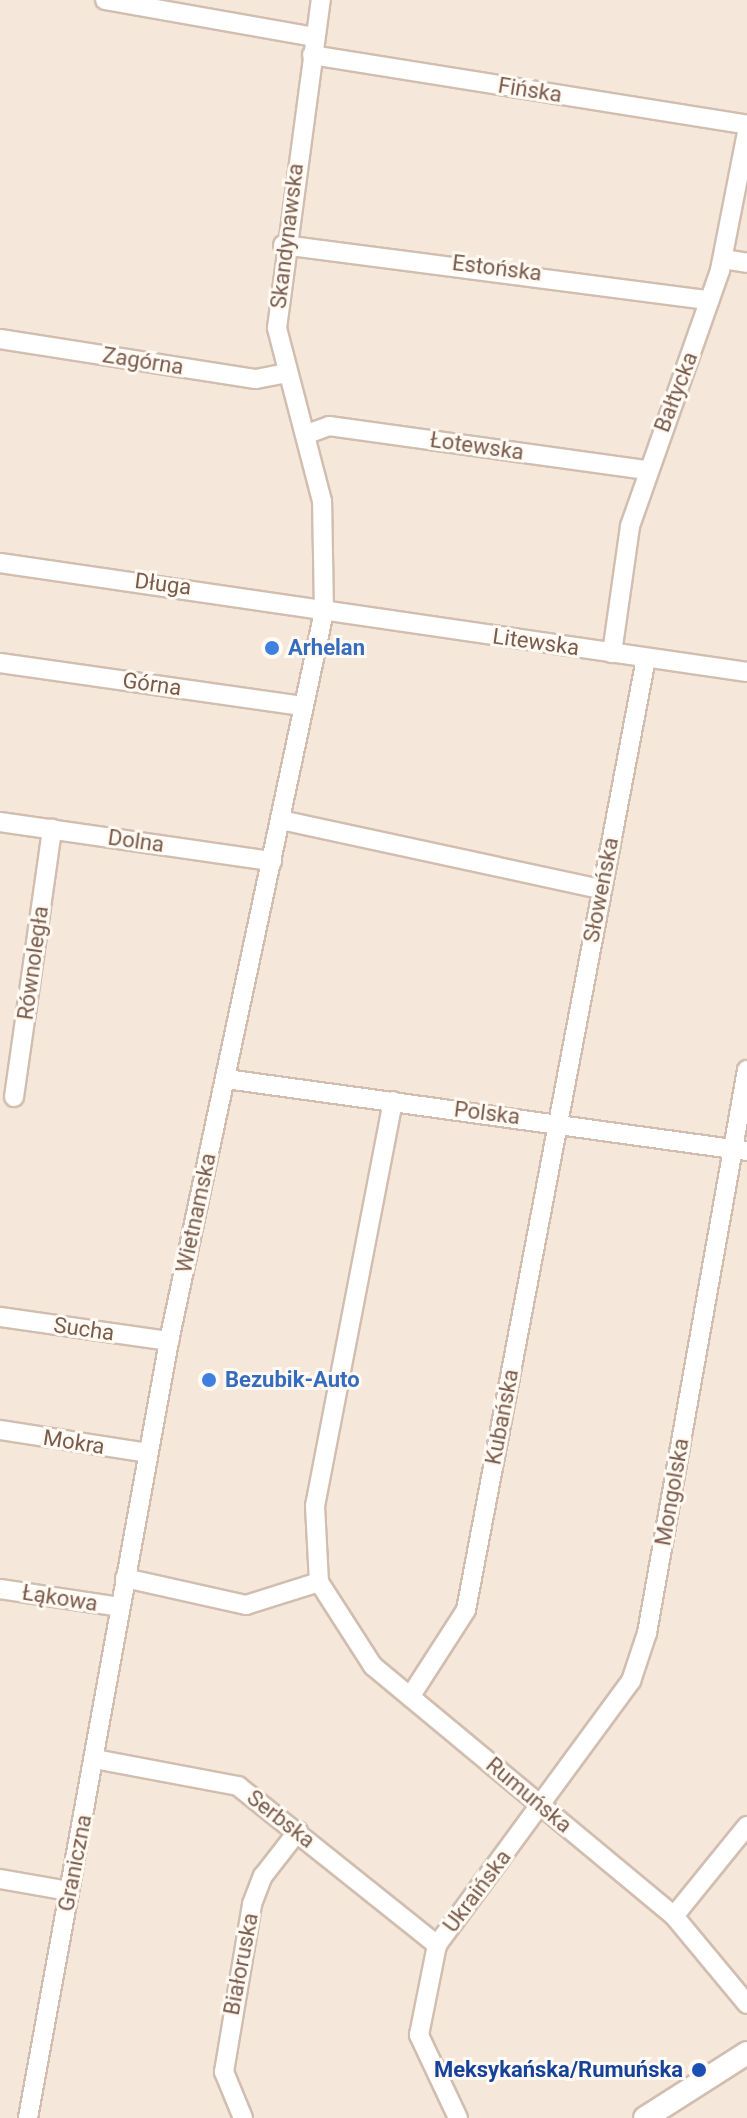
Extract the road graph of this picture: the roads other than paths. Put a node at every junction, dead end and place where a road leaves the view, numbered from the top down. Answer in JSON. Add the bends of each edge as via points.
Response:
{"nodes":[{"id":1,"x":105,"y":0,"type":"edge"},
{"id":2,"x":321,"y":0,"type":"edge"},
{"id":3,"x":314,"y":46,"type":"junction"},
{"id":4,"x":747,"y":125,"type":"edge"},
{"id":5,"x":747,"y":133,"type":"edge"},
{"id":6,"x":283,"y":245,"type":"junction"},
{"id":7,"x":723,"y":259,"type":"junction"},
{"id":8,"x":747,"y":263,"type":"edge"},
{"id":9,"x":709,"y":300,"type":"junction"},
{"id":10,"x":0,"y":339,"type":"edge"},
{"id":11,"x":286,"y":373,"type":"junction"},
{"id":12,"x":310,"y":433,"type":"junction"},
{"id":13,"x":645,"y":470,"type":"junction"},
{"id":14,"x":0,"y":563,"type":"edge"},
{"id":15,"x":324,"y":612,"type":"junction"},
{"id":16,"x":612,"y":653,"type":"junction"},
{"id":17,"x":646,"y":658,"type":"junction"},
{"id":18,"x":0,"y":663,"type":"edge"},
{"id":19,"x":747,"y":672,"type":"edge"},
{"id":20,"x":304,"y":706,"type":"junction"},
{"id":21,"x":281,"y":820,"type":"junction"},
{"id":22,"x":0,"y":822,"type":"edge"},
{"id":23,"x":52,"y":829,"type":"junction"},
{"id":24,"x":272,"y":861,"type":"junction"},
{"id":25,"x":601,"y":889,"type":"junction"},
{"id":26,"x":747,"y":1070,"type":"edge"},
{"id":27,"x":226,"y":1079,"type":"junction"},
{"id":28,"x":14,"y":1097,"type":"dead end"},
{"id":29,"x":393,"y":1101,"type":"junction"},
{"id":30,"x":557,"y":1122,"type":"junction"},
{"id":31,"x":740,"y":1150,"type":"edge"},
{"id":32,"x":0,"y":1317,"type":"edge"},
{"id":33,"x":169,"y":1341,"type":"junction"},
{"id":34,"x":0,"y":1430,"type":"edge"},
{"id":35,"x":148,"y":1453,"type":"junction"},
{"id":36,"x":125,"y":1578,"type":"junction"},
{"id":37,"x":319,"y":1582,"type":"junction"},
{"id":38,"x":0,"y":1589,"type":"edge"},
{"id":39,"x":120,"y":1607,"type":"junction"},
{"id":40,"x":410,"y":1697,"type":"junction"},
{"id":41,"x":95,"y":1759,"type":"junction"},
{"id":42,"x":541,"y":1805,"type":"junction"},
{"id":43,"x":747,"y":1826,"type":"edge"},
{"id":44,"x":298,"y":1831,"type":"junction"},
{"id":45,"x":0,"y":1879,"type":"edge"},
{"id":46,"x":69,"y":1891,"type":"junction"},
{"id":47,"x":674,"y":1916,"type":"junction"},
{"id":48,"x":437,"y":1945,"type":"junction"},
{"id":49,"x":747,"y":2004,"type":"edge"},
{"id":50,"x":747,"y":2053,"type":"edge"},
{"id":51,"x":235,"y":2115,"type":"edge"},
{"id":52,"x":28,"y":2118,"type":"edge"},
{"id":53,"x":458,"y":2118,"type":"edge"},
{"id":54,"x":645,"y":2118,"type":"edge"}],
"edges":[{"from":1,"to":3,"type":"street","name":"Fińska"},
{"from":2,"to":3,"type":"street","name":"Skandynawska"},
{"from":3,"to":4,"type":"street","name":"Fińska"},
{"from":3,"to":6,"type":"street","name":"Skandynawska"},
{"from":5,"to":7,"type":"street","name":"Bałtycka"},
{"from":6,"to":9,"type":"street","name":"Estońska"},
{"from":6,"to":11,"type":"street","name":"Skandynawska","via":[[277,328]]},
{"from":7,"to":8,"type":"street"},
{"from":7,"to":9,"type":"street","name":"Bałtycka"},
{"from":9,"to":13,"type":"street","name":"Bałtycka"},
{"from":10,"to":11,"type":"street","name":"Zagórna","via":[[256,379]]},
{"from":11,"to":12,"type":"street","name":"Skandynawska"},
{"from":12,"to":13,"type":"street","name":"Łotewska","via":[[329,426]]},
{"from":12,"to":15,"type":"street","name":"Skandynawska","via":[[328,564]]},
{"from":13,"to":16,"type":"street","name":"Bałtycka"},
{"from":14,"to":15,"type":"street","name":"Długa"},
{"from":15,"to":16,"type":"street","name":"Litewska"},
{"from":15,"to":20,"type":"street","name":"Wietnamska"},
{"from":16,"to":17,"type":"street","name":"Litewska"},
{"from":17,"to":19,"type":"street","name":"Litewska"},
{"from":17,"to":25,"type":"street","name":"Słoweńska"},
{"from":18,"to":20,"type":"street","name":"Górna"},
{"from":20,"to":21,"type":"street","name":"Wietnamska"},
{"from":21,"to":24,"type":"street","name":"Wietnamska"},
{"from":21,"to":25,"type":"street"},
{"from":22,"to":23,"type":"street","name":"Dolna"},
{"from":23,"to":24,"type":"street","name":"Dolna"},
{"from":23,"to":28,"type":"street","name":"Równoległa"},
{"from":24,"to":27,"type":"street","name":"Wietnamska"},
{"from":25,"to":30,"type":"street","name":"Słoweńska"},
{"from":26,"to":31,"type":"street","name":"Mongolska"},
{"from":27,"to":29,"type":"street","name":"Polska"},
{"from":27,"to":33,"type":"street","name":"Wietnamska"},
{"from":29,"to":30,"type":"street","name":"Polska"},
{"from":29,"to":37,"type":"street","name":"Rumuńska","via":[[315,1506]]},
{"from":30,"to":31,"type":"street","name":"Polska"},
{"from":30,"to":40,"type":"street","name":"Kubańska","via":[[466,1610]]},
{"from":31,"to":42,"type":"street","name":"Mongolska","via":[[647,1633],[611,1717]]},
{"from":32,"to":33,"type":"street","name":"Sucha"},
{"from":33,"to":35,"type":"street","name":"Wietnamska"},
{"from":34,"to":35,"type":"street","name":"Mokra"},
{"from":35,"to":36,"type":"street","name":"Wietnamska"},
{"from":36,"to":37,"type":"street","via":[[246,1605]]},
{"from":36,"to":39,"type":"street","name":"Wietnamska"},
{"from":37,"to":40,"type":"street","name":"Rumuńska","via":[[351,1641]]},
{"from":38,"to":39,"type":"street","name":"Łąkowa"},
{"from":39,"to":41,"type":"street","name":"Graniczna"},
{"from":40,"to":42,"type":"street","name":"Rumuńska"},
{"from":41,"to":44,"type":"street","name":"Serbska","via":[[219,1779],[256,1796]]},
{"from":41,"to":46,"type":"street","name":"Graniczna"},
{"from":42,"to":47,"type":"street","name":"Rumuńska"},
{"from":42,"to":48,"type":"street","name":"Ukraińska"},
{"from":43,"to":47,"type":"street"},
{"from":44,"to":48,"type":"street","name":"Serbska"},
{"from":44,"to":51,"type":"street","name":"Białoruska","via":[[263,1876],[252,1904],[226,2046],[224,2072]]},
{"from":45,"to":46,"type":"street"},
{"from":46,"to":52,"type":"street","name":"Graniczna"},
{"from":47,"to":49,"type":"street","name":"Rumuńska"},
{"from":48,"to":53,"type":"street","name":"Ukraińska","via":[[419,2035]]},
{"from":50,"to":54,"type":"street"}]}
